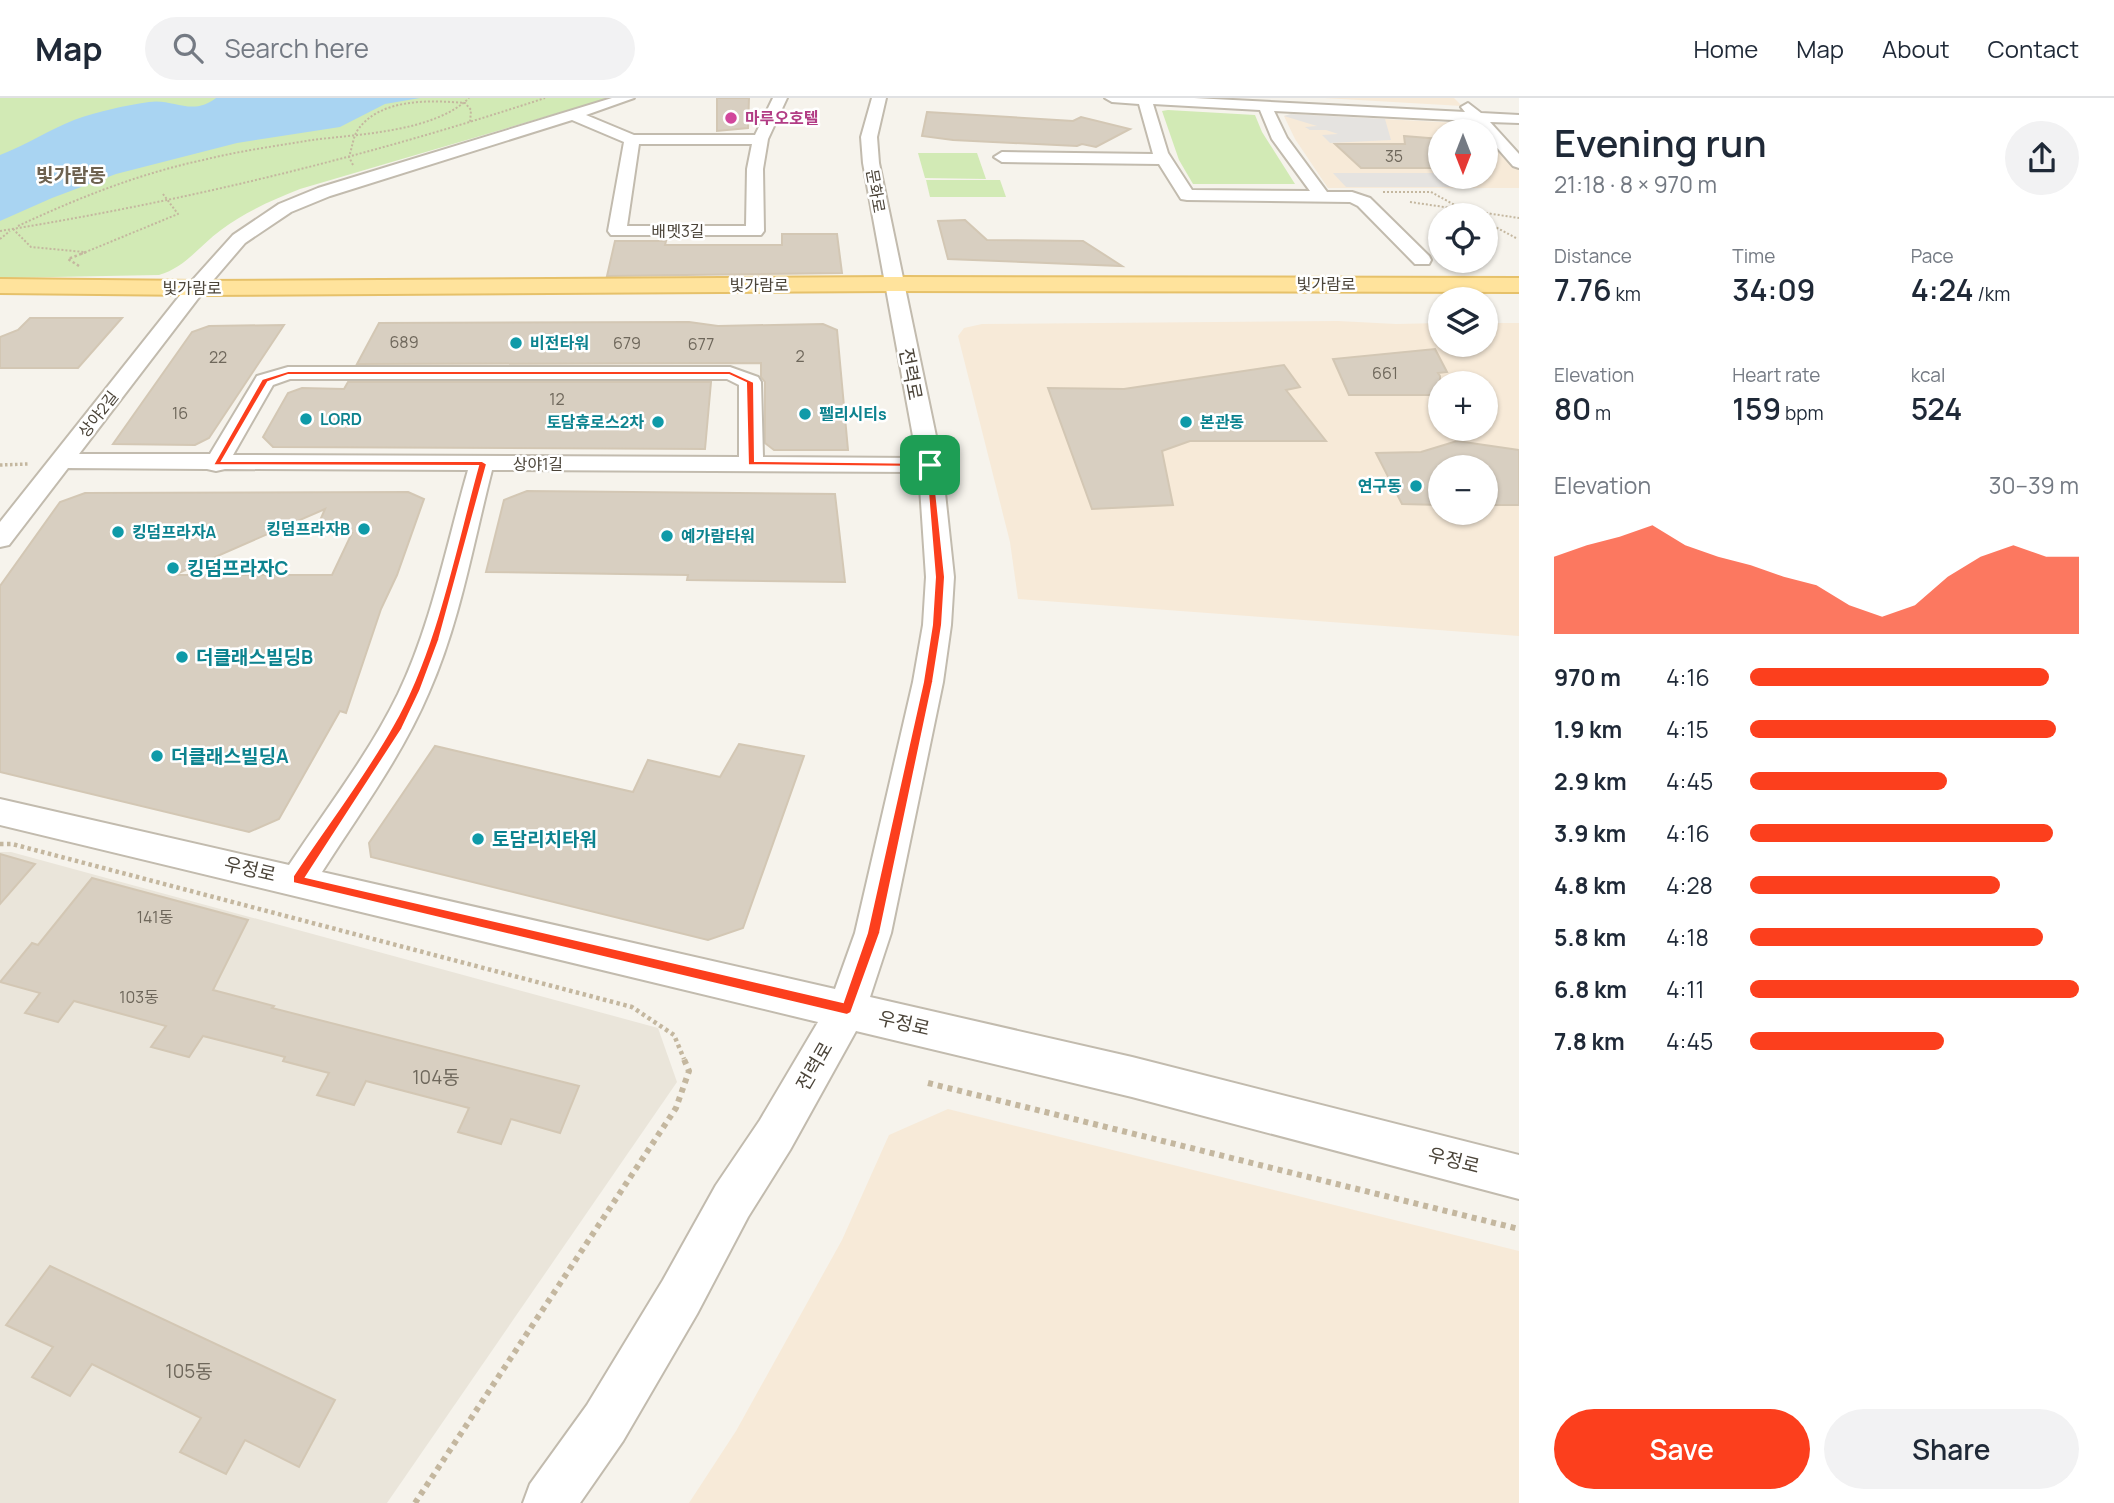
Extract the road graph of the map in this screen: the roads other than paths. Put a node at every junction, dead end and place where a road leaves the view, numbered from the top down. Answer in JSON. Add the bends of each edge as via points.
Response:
{"nodes":[{"id":1,"x":627,"y":98,"type":"edge"},
{"id":2,"x":780,"y":98,"type":"edge"},
{"id":3,"x":879,"y":98,"type":"edge"},
{"id":4,"x":1112,"y":98,"type":"edge"},
{"id":5,"x":1437,"y":98,"type":"edge"},
{"id":6,"x":1459,"y":98,"type":"edge"},
{"id":7,"x":1145,"y":100,"type":"junction"},
{"id":8,"x":1265,"y":106,"type":"junction"},
{"id":9,"x":575,"y":116,"type":"junction"},
{"id":10,"x":1451,"y":116,"type":"junction"},
{"id":11,"x":1477,"y":117,"type":"junction"},
{"id":12,"x":1519,"y":119,"type":"edge"},
{"id":13,"x":760,"y":139,"type":"junction"},
{"id":14,"x":632,"y":140,"type":"junction"},
{"id":15,"x":1002,"y":157,"type":"dead end"},
{"id":16,"x":1163,"y":159,"type":"junction"},
{"id":17,"x":1519,"y":163,"type":"edge"},
{"id":18,"x":1321,"y":195,"type":"junction"},
{"id":19,"x":1422,"y":260,"type":"dead end"},
{"id":20,"x":1519,"y":285,"type":"edge"},
{"id":21,"x":0,"y":286,"type":"edge"},
{"id":22,"x":895,"y":292,"type":"junction"},
{"id":23,"x":191,"y":294,"type":"junction"},
{"id":24,"x":0,"y":300,"type":"edge"},
{"id":25,"x":1428,"y":300,"type":"edge"},
{"id":26,"x":1498,"y":300,"type":"edge"},
{"id":27,"x":1519,"y":300,"type":"edge"},
{"id":28,"x":61,"y":461,"type":"junction"},
{"id":29,"x":216,"y":464,"type":"junction"},
{"id":30,"x":482,"y":464,"type":"junction"},
{"id":31,"x":751,"y":464,"type":"junction"},
{"id":32,"x":930,"y":465,"type":"junction"},
{"id":33,"x":0,"y":539,"type":"edge"},
{"id":34,"x":0,"y":812,"type":"edge"},
{"id":35,"x":298,"y":880,"type":"junction"},
{"id":36,"x":847,"y":1009,"type":"junction"},
{"id":37,"x":1519,"y":1177,"type":"edge"},
{"id":38,"x":549,"y":1503,"type":"edge"}],
"edges":[{"from":1,"to":9,"type":"street"},
{"from":2,"to":13,"type":"street","name":"배멧3길"},
{"from":3,"to":22,"type":"street","name":"문화로","via":[[870,151]]},
{"from":4,"to":7,"type":"street"},
{"from":5,"to":10,"type":"street"},
{"from":6,"to":11,"type":"street"},
{"from":7,"to":8,"type":"street"},
{"from":7,"to":16,"type":"street"},
{"from":8,"to":10,"type":"street"},
{"from":8,"to":18,"type":"street","via":[[1287,150]]},
{"from":9,"to":14,"type":"street"},
{"from":9,"to":23,"type":"street","via":[[300,201],[247,232]]},
{"from":10,"to":11,"type":"street"},
{"from":11,"to":12,"type":"street"},
{"from":11,"to":17,"type":"street"},
{"from":13,"to":14,"type":"street"},
{"from":13,"to":14,"type":"street","name":"배멧3길","via":[[755,230],[617,231]]},
{"from":15,"to":16,"type":"street"},
{"from":16,"to":18,"type":"street","via":[[1187,195]]},
{"from":18,"to":19,"type":"street","via":[[1362,201]]},
{"from":20,"to":22,"type":"main road","name":"빛가람로"},
{"from":21,"to":23,"type":"main road","name":"빛가람로"},
{"from":22,"to":23,"type":"main road","name":"빛가람로"},
{"from":22,"to":25,"type":"main road","name":"빛가람로"},
{"from":22,"to":32,"type":"street","name":"전력로"},
{"from":23,"to":24,"type":"main road","name":"빛가람로"},
{"from":23,"to":28,"type":"street","name":"상야2길"},
{"from":26,"to":27,"type":"main road"},
{"from":28,"to":29,"type":"street","name":"상야1길"},
{"from":28,"to":33,"type":"street","name":"상야2길"},
{"from":29,"to":30,"type":"street","name":"상야1길"},
{"from":29,"to":31,"type":"street","via":[[265,381],[288,373],[730,373],[750,382]]},
{"from":30,"to":31,"type":"street","name":"상야1길"},
{"from":30,"to":35,"type":"street","via":[[434,640],[415,691],[398,726]]},
{"from":31,"to":32,"type":"street","name":"상야1길"},
{"from":32,"to":36,"type":"street","name":"전력로","via":[[940,577],[937,625],[873,933]]},
{"from":34,"to":35,"type":"street","name":"우정로"},
{"from":35,"to":36,"type":"street","name":"우정로"},
{"from":36,"to":37,"type":"street","name":"우정로"},
{"from":36,"to":38,"type":"street","name":"전력로","via":[[605,1423]]}]}
